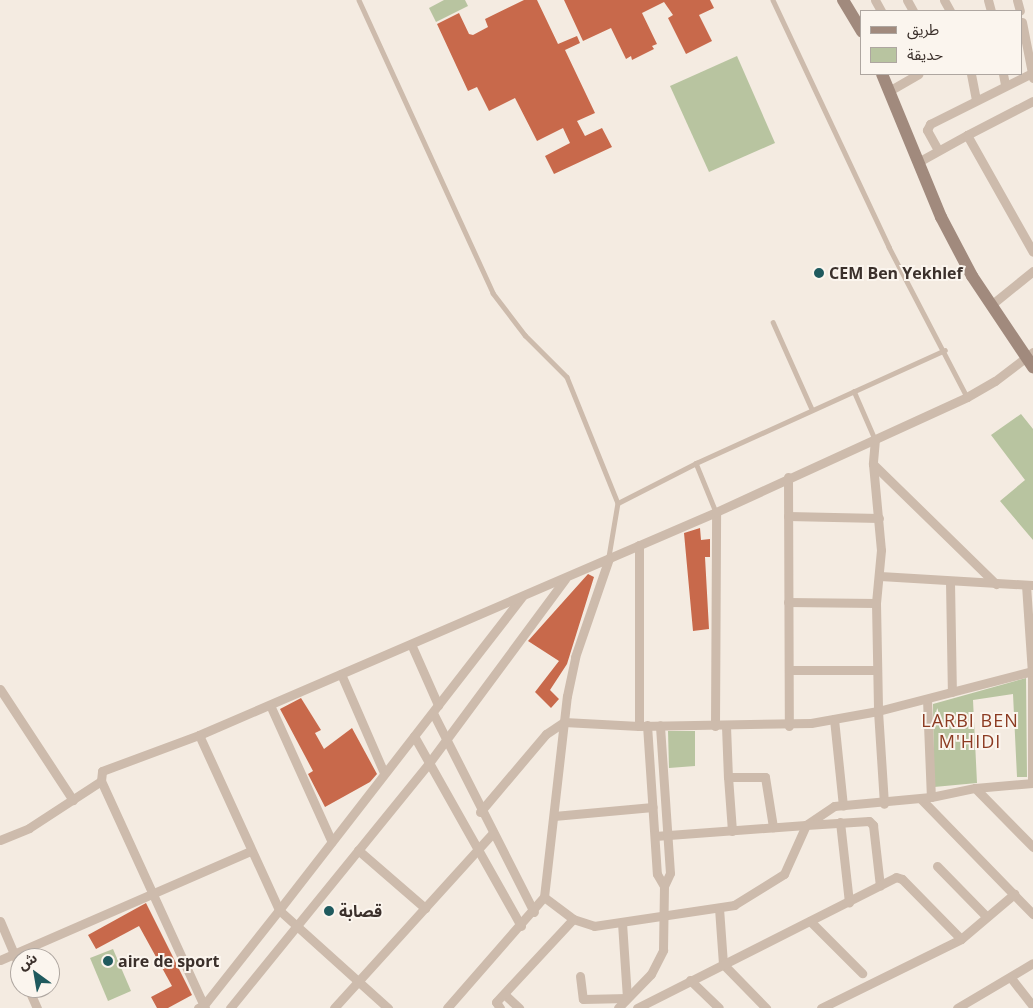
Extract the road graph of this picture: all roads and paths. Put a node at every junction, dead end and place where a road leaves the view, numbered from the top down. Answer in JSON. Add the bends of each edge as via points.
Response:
{"nodes":[{"id":1,"x":359,"y":0,"type":"edge"},
{"id":2,"x":773,"y":0,"type":"edge"},
{"id":3,"x":843,"y":0,"type":"edge"},
{"id":4,"x":860,"y":29,"type":"edge"},
{"id":5,"x":1024,"y":40,"type":"edge"},
{"id":6,"x":882,"y":75,"type":"edge"},
{"id":7,"x":917,"y":75,"type":"edge"},
{"id":8,"x":970,"y":75,"type":"edge"},
{"id":9,"x":1003,"y":75,"type":"edge"},
{"id":10,"x":1032,"y":76,"type":"edge"},
{"id":11,"x":1005,"y":84,"type":"junction"},
{"id":12,"x":889,"y":91,"type":"junction"},
{"id":13,"x":976,"y":99,"type":"junction"},
{"id":14,"x":1033,"y":101,"type":"edge"},
{"id":15,"x":967,"y":136,"type":"junction"},
{"id":16,"x":938,"y":150,"type":"junction"},
{"id":17,"x":920,"y":160,"type":"junction"},
{"id":18,"x":1033,"y":252,"type":"edge"},
{"id":19,"x":1033,"y":271,"type":"edge"},
{"id":20,"x":991,"y":305,"type":"junction"},
{"id":21,"x":773,"y":322,"type":"dead end"},
{"id":22,"x":945,"y":350,"type":"junction"},
{"id":23,"x":1031,"y":359,"type":"edge"},
{"id":24,"x":854,"y":391,"type":"junction"},
{"id":25,"x":968,"y":398,"type":"junction"},
{"id":26,"x":812,"y":409,"type":"junction"},
{"id":27,"x":875,"y":439,"type":"junction"},
{"id":28,"x":696,"y":463,"type":"junction"},
{"id":29,"x":873,"y":464,"type":"junction"},
{"id":30,"x":788,"y":477,"type":"junction"},
{"id":31,"x":618,"y":503,"type":"junction"},
{"id":32,"x":716,"y":512,"type":"junction"},
{"id":33,"x":788,"y":516,"type":"junction"},
{"id":34,"x":879,"y":518,"type":"junction"},
{"id":35,"x":639,"y":545,"type":"junction"},
{"id":36,"x":609,"y":558,"type":"junction"},
{"id":37,"x":880,"y":576,"type":"junction"},
{"id":38,"x":566,"y":577,"type":"junction"},
{"id":39,"x":950,"y":582,"type":"junction"},
{"id":40,"x":996,"y":584,"type":"junction"},
{"id":41,"x":1030,"y":585,"type":"edge"},
{"id":42,"x":524,"y":595,"type":"junction"},
{"id":43,"x":788,"y":602,"type":"junction"},
{"id":44,"x":876,"y":602,"type":"junction"},
{"id":45,"x":411,"y":644,"type":"junction"},
{"id":46,"x":788,"y":670,"type":"junction"},
{"id":47,"x":877,"y":670,"type":"junction"},
{"id":48,"x":1032,"y":671,"type":"edge"},
{"id":49,"x":341,"y":674,"type":"junction"},
{"id":50,"x":0,"y":689,"type":"edge"},
{"id":51,"x":952,"y":692,"type":"junction"},
{"id":52,"x":927,"y":699,"type":"junction"},
{"id":53,"x":270,"y":705,"type":"junction"},
{"id":54,"x":435,"y":709,"type":"junction"},
{"id":55,"x":878,"y":711,"type":"junction"},
{"id":56,"x":834,"y":719,"type":"junction"},
{"id":57,"x":564,"y":722,"type":"junction"},
{"id":58,"x":643,"y":726,"type":"junction"},
{"id":59,"x":660,"y":726,"type":"junction"},
{"id":60,"x":715,"y":726,"type":"junction"},
{"id":61,"x":726,"y":726,"type":"junction"},
{"id":62,"x":789,"y":726,"type":"junction"},
{"id":63,"x":199,"y":735,"type":"junction"},
{"id":64,"x":414,"y":736,"type":"junction"},
{"id":65,"x":446,"y":741,"type":"junction"},
{"id":66,"x":429,"y":763,"type":"junction"},
{"id":67,"x":384,"y":773,"type":"junction"},
{"id":68,"x":651,"y":777,"type":"junction"},
{"id":69,"x":663,"y":777,"type":"junction"},
{"id":70,"x":728,"y":777,"type":"junction"},
{"id":71,"x":101,"y":781,"type":"junction"},
{"id":72,"x":1033,"y":783,"type":"edge"},
{"id":73,"x":975,"y":788,"type":"junction"},
{"id":74,"x":931,"y":797,"type":"junction"},
{"id":75,"x":921,"y":799,"type":"junction"},
{"id":76,"x":73,"y":800,"type":"junction"},
{"id":77,"x":884,"y":804,"type":"junction"},
{"id":78,"x":843,"y":806,"type":"junction"},
{"id":79,"x":653,"y":807,"type":"junction"},
{"id":80,"x":480,"y":812,"type":"junction"},
{"id":81,"x":554,"y":816,"type":"junction"},
{"id":82,"x":840,"y":822,"type":"junction"},
{"id":83,"x":806,"y":825,"type":"junction"},
{"id":84,"x":773,"y":828,"type":"junction"},
{"id":85,"x":732,"y":831,"type":"junction"},
{"id":86,"x":492,"y":834,"type":"junction"},
{"id":87,"x":655,"y":836,"type":"junction"},
{"id":88,"x":667,"y":836,"type":"junction"},
{"id":89,"x":0,"y":840,"type":"edge"},
{"id":90,"x":332,"y":842,"type":"junction"},
{"id":91,"x":1033,"y":847,"type":"edge"},
{"id":92,"x":358,"y":850,"type":"junction"},
{"id":93,"x":251,"y":851,"type":"junction"},
{"id":94,"x":477,"y":851,"type":"junction"},
{"id":95,"x":937,"y":866,"type":"dead end"},
{"id":96,"x":664,"y":886,"type":"junction"},
{"id":97,"x":880,"y":886,"type":"junction"},
{"id":98,"x":153,"y":894,"type":"junction"},
{"id":99,"x":1014,"y":894,"type":"junction"},
{"id":100,"x":544,"y":897,"type":"junction"},
{"id":101,"x":848,"y":902,"type":"junction"},
{"id":102,"x":425,"y":908,"type":"junction"},
{"id":103,"x":719,"y":908,"type":"junction"},
{"id":104,"x":279,"y":910,"type":"junction"},
{"id":105,"x":534,"y":912,"type":"junction"},
{"id":106,"x":662,"y":914,"type":"junction"},
{"id":107,"x":1033,"y":914,"type":"edge"},
{"id":108,"x":986,"y":917,"type":"junction"},
{"id":109,"x":572,"y":919,"type":"junction"},
{"id":110,"x":810,"y":921,"type":"junction"},
{"id":111,"x":0,"y":922,"type":"edge"},
{"id":112,"x":622,"y":922,"type":"junction"},
{"id":113,"x":521,"y":926,"type":"junction"},
{"id":114,"x":298,"y":928,"type":"junction"},
{"id":115,"x":961,"y":939,"type":"junction"},
{"id":116,"x":11,"y":948,"type":"edge"},
{"id":117,"x":28,"y":948,"type":"edge"},
{"id":118,"x":1033,"y":963,"type":"edge"},
{"id":119,"x":723,"y":964,"type":"junction"},
{"id":120,"x":862,"y":973,"type":"dead end"},
{"id":121,"x":580,"y":976,"type":"dead end"},
{"id":122,"x":1011,"y":978,"type":"junction"},
{"id":123,"x":690,"y":980,"type":"junction"},
{"id":124,"x":359,"y":982,"type":"junction"},
{"id":125,"x":504,"y":994,"type":"junction"},
{"id":126,"x":628,"y":998,"type":"junction"},
{"id":127,"x":498,"y":1006,"type":"edge"},
{"id":128,"x":1033,"y":1006,"type":"edge"},
{"id":129,"x":202,"y":1007,"type":"edge"},
{"id":130,"x":230,"y":1008,"type":"edge"},
{"id":131,"x":334,"y":1008,"type":"edge"},
{"id":132,"x":388,"y":1008,"type":"edge"},
{"id":133,"x":447,"y":1008,"type":"edge"},
{"id":134,"x":520,"y":1008,"type":"edge"},
{"id":135,"x":618,"y":1008,"type":"edge"},
{"id":136,"x":637,"y":1008,"type":"edge"},
{"id":137,"x":720,"y":1008,"type":"edge"},
{"id":138,"x":766,"y":1008,"type":"edge"},
{"id":139,"x":821,"y":1008,"type":"edge"},
{"id":140,"x":957,"y":1008,"type":"edge"}],
"edges":[{"from":1,"to":31,"type":"lane","via":[[493,293],[525,335],[567,377]]},
{"from":2,"to":22,"type":"lane","via":[[889,247]]},
{"from":3,"to":4,"type":"main road"},
{"from":5,"to":10,"type":"street"},
{"from":6,"to":12,"type":"main road"},
{"from":7,"to":12,"type":"street"},
{"from":8,"to":13,"type":"street"},
{"from":9,"to":11,"type":"street"},
{"from":10,"to":11,"type":"street"},
{"from":11,"to":13,"type":"street"},
{"from":12,"to":17,"type":"main road"},
{"from":13,"to":16,"type":"street","via":[[928,126]]},
{"from":14,"to":15,"type":"street"},
{"from":15,"to":16,"type":"street"},
{"from":15,"to":18,"type":"street"},
{"from":16,"to":17,"type":"street"},
{"from":17,"to":20,"type":"main road","via":[[941,216]]},
{"from":19,"to":20,"type":"street"},
{"from":20,"to":23,"type":"main road"},
{"from":21,"to":26,"type":"lane"},
{"from":22,"to":24,"type":"lane"},
{"from":22,"to":25,"type":"lane"},
{"from":23,"to":25,"type":"street"},
{"from":24,"to":26,"type":"lane"},
{"from":24,"to":27,"type":"lane"},
{"from":25,"to":27,"type":"street"},
{"from":26,"to":28,"type":"lane"},
{"from":27,"to":29,"type":"street"},
{"from":27,"to":30,"type":"street"},
{"from":28,"to":31,"type":"lane"},
{"from":28,"to":32,"type":"lane"},
{"from":29,"to":34,"type":"street"},
{"from":29,"to":40,"type":"street"},
{"from":30,"to":32,"type":"street"},
{"from":30,"to":33,"type":"street"},
{"from":31,"to":36,"type":"lane"},
{"from":32,"to":35,"type":"street"},
{"from":32,"to":60,"type":"street"},
{"from":33,"to":34,"type":"street"},
{"from":33,"to":43,"type":"street"},
{"from":34,"to":37,"type":"street"},
{"from":35,"to":36,"type":"street"},
{"from":35,"to":58,"type":"street"},
{"from":36,"to":38,"type":"street"},
{"from":36,"to":57,"type":"street","via":[[575,657]]},
{"from":37,"to":39,"type":"street"},
{"from":37,"to":44,"type":"street"},
{"from":38,"to":42,"type":"street"},
{"from":38,"to":65,"type":"street"},
{"from":39,"to":40,"type":"street"},
{"from":39,"to":51,"type":"street"},
{"from":40,"to":41,"type":"street"},
{"from":41,"to":48,"type":"street"},
{"from":42,"to":45,"type":"street"},
{"from":42,"to":54,"type":"street"},
{"from":43,"to":44,"type":"street"},
{"from":43,"to":46,"type":"street"},
{"from":44,"to":47,"type":"street"},
{"from":45,"to":49,"type":"street"},
{"from":45,"to":54,"type":"street"},
{"from":46,"to":47,"type":"street"},
{"from":46,"to":62,"type":"street"},
{"from":47,"to":55,"type":"street"},
{"from":48,"to":51,"type":"street"},
{"from":48,"to":72,"type":"street"},
{"from":49,"to":53,"type":"street"},
{"from":49,"to":67,"type":"street"},
{"from":50,"to":76,"type":"street"},
{"from":51,"to":52,"type":"street"},
{"from":52,"to":55,"type":"street"},
{"from":52,"to":74,"type":"street"},
{"from":53,"to":63,"type":"street"},
{"from":53,"to":90,"type":"street"},
{"from":54,"to":64,"type":"street"},
{"from":54,"to":65,"type":"street"},
{"from":55,"to":56,"type":"street"},
{"from":55,"to":77,"type":"street"},
{"from":56,"to":62,"type":"street"},
{"from":56,"to":78,"type":"street"},
{"from":57,"to":58,"type":"street"},
{"from":57,"to":80,"type":"street","via":[[546,734]]},
{"from":57,"to":81,"type":"street"},
{"from":58,"to":59,"type":"street"},
{"from":58,"to":68,"type":"street"},
{"from":59,"to":60,"type":"street"},
{"from":59,"to":69,"type":"street"},
{"from":60,"to":61,"type":"street"},
{"from":61,"to":62,"type":"street"},
{"from":61,"to":70,"type":"street"},
{"from":63,"to":71,"type":"street","via":[[105,769]]},
{"from":63,"to":93,"type":"street"},
{"from":64,"to":66,"type":"street"},
{"from":64,"to":67,"type":"street"},
{"from":65,"to":66,"type":"street"},
{"from":65,"to":80,"type":"street"},
{"from":66,"to":92,"type":"street"},
{"from":66,"to":94,"type":"street"},
{"from":67,"to":90,"type":"street"},
{"from":68,"to":69,"type":"street"},
{"from":68,"to":79,"type":"street"},
{"from":69,"to":88,"type":"street"},
{"from":70,"to":84,"type":"street","via":[[764,776]]},
{"from":70,"to":85,"type":"street"},
{"from":71,"to":76,"type":"street"},
{"from":71,"to":98,"type":"street"},
{"from":72,"to":73,"type":"street"},
{"from":73,"to":74,"type":"street"},
{"from":73,"to":91,"type":"street"},
{"from":74,"to":75,"type":"street"},
{"from":75,"to":77,"type":"street"},
{"from":75,"to":99,"type":"street"},
{"from":76,"to":89,"type":"street","via":[[29,828]]},
{"from":77,"to":78,"type":"street"},
{"from":78,"to":83,"type":"street","via":[[824,810]]},
{"from":79,"to":81,"type":"street"},
{"from":79,"to":87,"type":"street"},
{"from":80,"to":86,"type":"street"},
{"from":81,"to":100,"type":"street"},
{"from":82,"to":83,"type":"street"},
{"from":82,"to":97,"type":"street","via":[[869,821],[873,824]]},
{"from":82,"to":101,"type":"street"},
{"from":83,"to":84,"type":"street"},
{"from":83,"to":103,"type":"street","via":[[784,874],[739,903]]},
{"from":84,"to":85,"type":"street"},
{"from":85,"to":88,"type":"street"},
{"from":86,"to":94,"type":"street"},
{"from":86,"to":105,"type":"street"},
{"from":87,"to":88,"type":"street"},
{"from":87,"to":96,"type":"street","via":[[657,874]]},
{"from":88,"to":96,"type":"street","via":[[670,873]]},
{"from":90,"to":104,"type":"street"},
{"from":92,"to":102,"type":"street"},
{"from":92,"to":114,"type":"street"},
{"from":93,"to":98,"type":"street"},
{"from":93,"to":104,"type":"street"},
{"from":94,"to":102,"type":"street"},
{"from":94,"to":113,"type":"street"},
{"from":95,"to":108,"type":"street"},
{"from":96,"to":106,"type":"street"},
{"from":97,"to":101,"type":"street"},
{"from":97,"to":115,"type":"street","via":[[901,878]]},
{"from":98,"to":117,"type":"street"},
{"from":98,"to":129,"type":"street"},
{"from":99,"to":107,"type":"street"},
{"from":99,"to":108,"type":"street"},
{"from":100,"to":105,"type":"street"},
{"from":100,"to":109,"type":"street"},
{"from":101,"to":110,"type":"street"},
{"from":102,"to":124,"type":"street"},
{"from":103,"to":106,"type":"street"},
{"from":103,"to":119,"type":"street"},
{"from":104,"to":114,"type":"street"},
{"from":104,"to":129,"type":"street"},
{"from":105,"to":113,"type":"street"},
{"from":106,"to":112,"type":"street"},
{"from":106,"to":126,"type":"street","via":[[663,950],[659,963]]},
{"from":108,"to":115,"type":"street"},
{"from":109,"to":112,"type":"street","via":[[594,926]]},
{"from":109,"to":125,"type":"street"},
{"from":110,"to":119,"type":"street"},
{"from":110,"to":120,"type":"street"},
{"from":111,"to":116,"type":"street"},
{"from":112,"to":126,"type":"street"},
{"from":113,"to":133,"type":"street"},
{"from":114,"to":124,"type":"street"},
{"from":114,"to":130,"type":"street"},
{"from":115,"to":139,"type":"street"},
{"from":118,"to":122,"type":"street"},
{"from":119,"to":123,"type":"street"},
{"from":119,"to":138,"type":"street"},
{"from":121,"to":126,"type":"street","via":[[583,999]]},
{"from":122,"to":128,"type":"street"},
{"from":122,"to":140,"type":"street"},
{"from":123,"to":136,"type":"street"},
{"from":123,"to":137,"type":"street"},
{"from":124,"to":131,"type":"street"},
{"from":124,"to":132,"type":"street"},
{"from":125,"to":127,"type":"street"},
{"from":125,"to":134,"type":"street"},
{"from":126,"to":135,"type":"street"}]}
